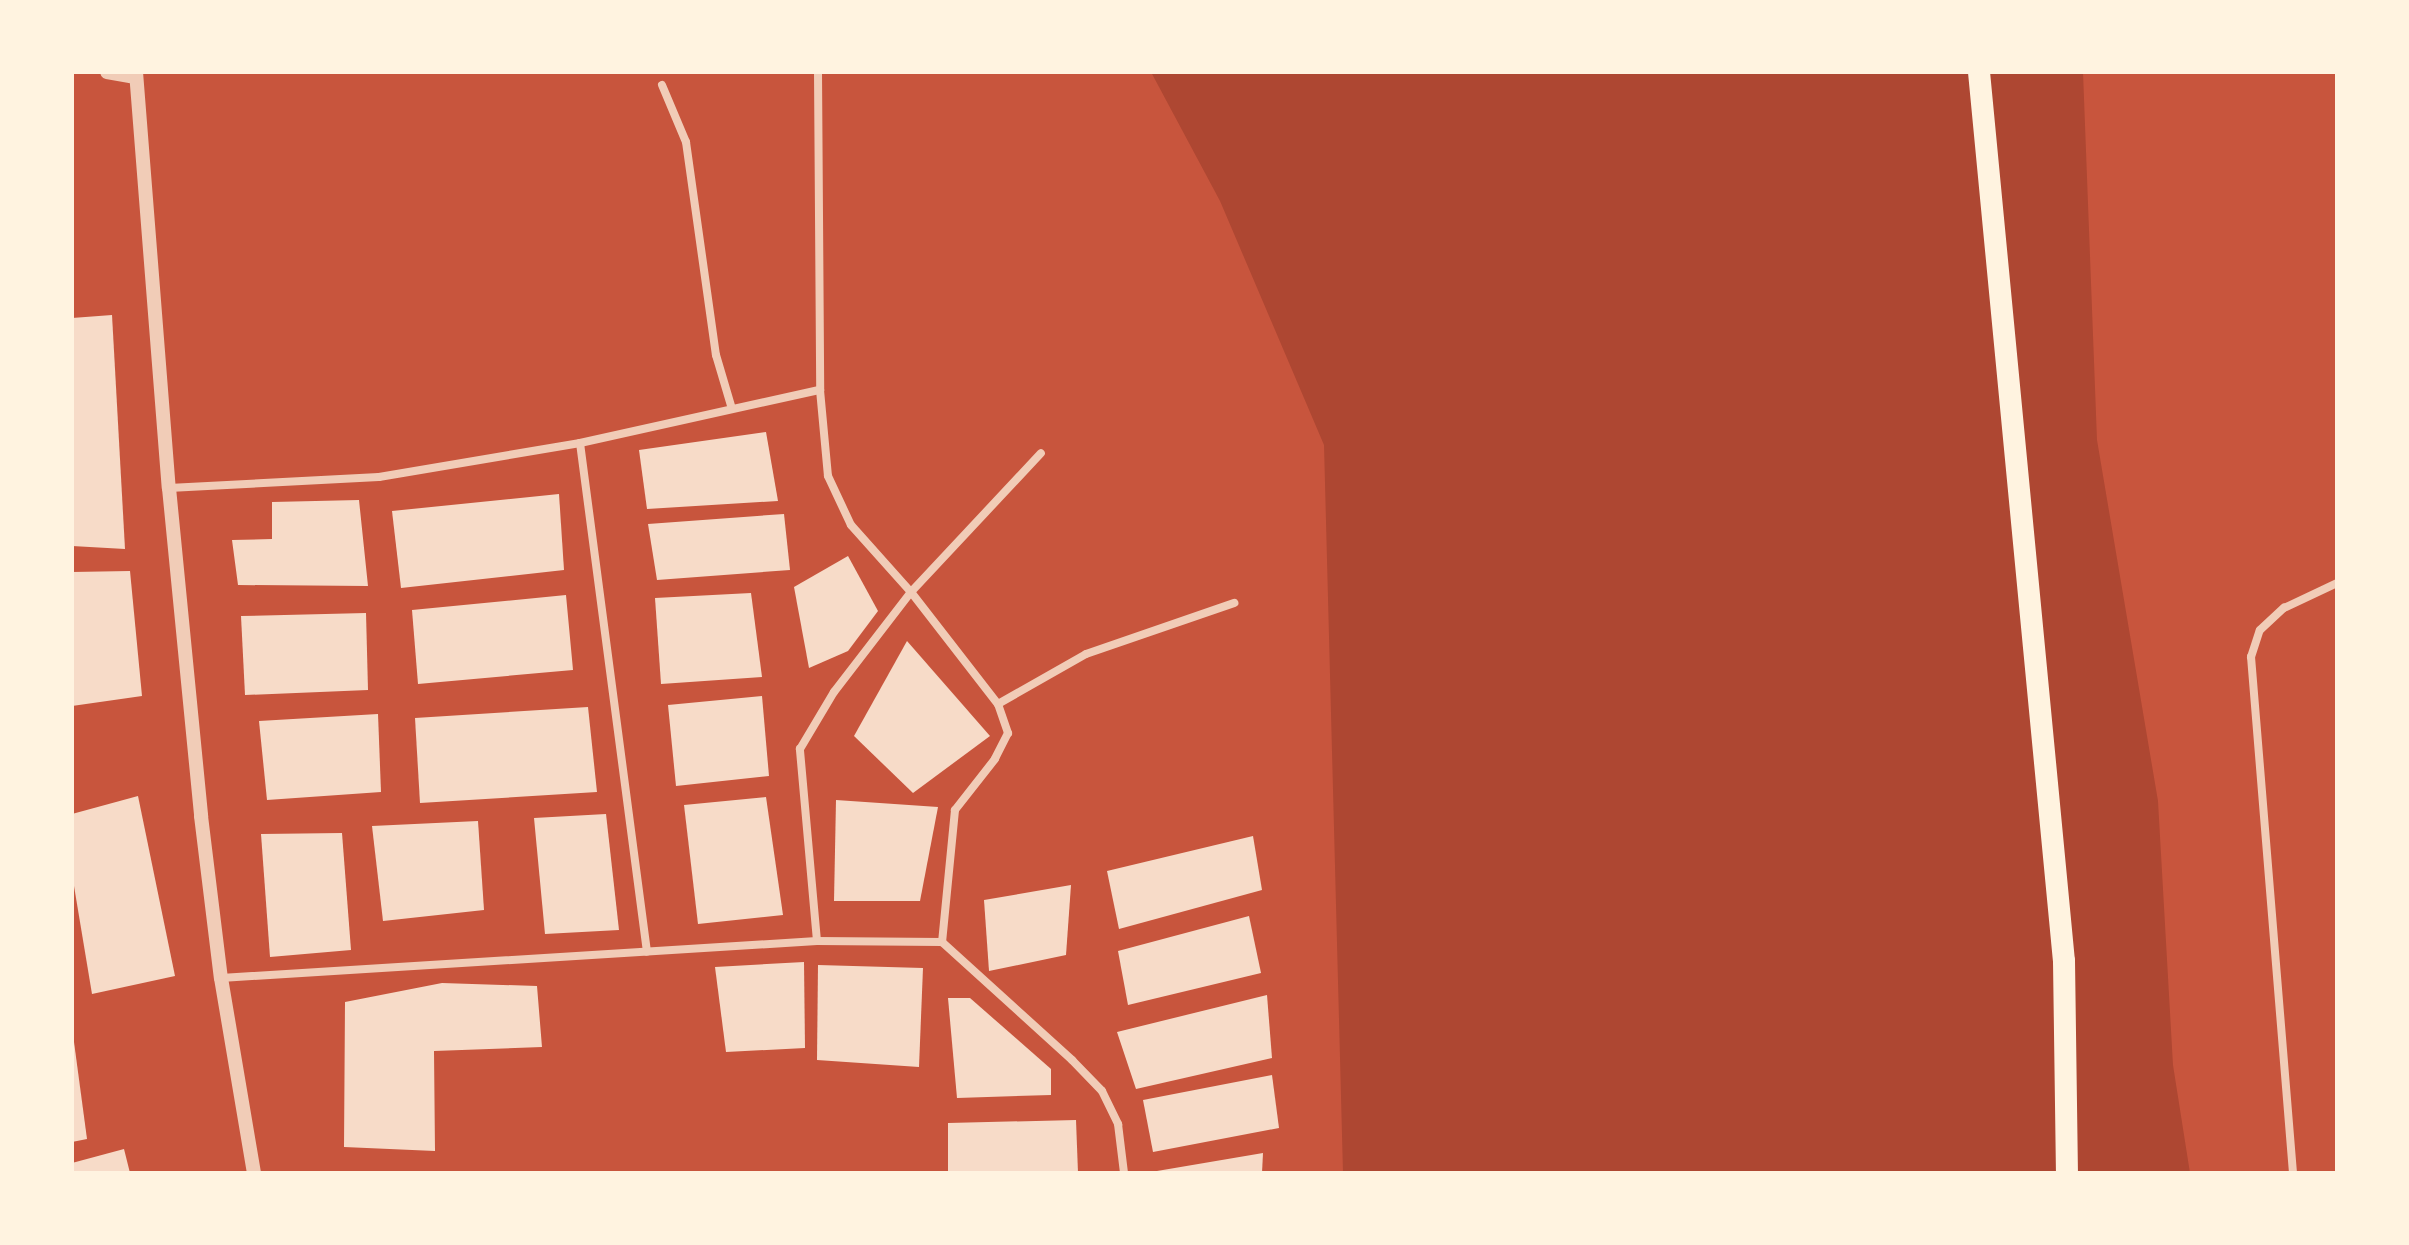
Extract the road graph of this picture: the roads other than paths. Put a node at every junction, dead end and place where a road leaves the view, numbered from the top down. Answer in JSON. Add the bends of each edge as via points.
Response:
{"nodes":[{"id":1,"x":107,"y":72,"type":"edge"},
{"id":2,"x":818,"y":72,"type":"edge"},
{"id":3,"x":1979,"y":72,"type":"edge"},
{"id":4,"x":136,"y":74,"type":"edge"},
{"id":5,"x":662,"y":85,"type":"dead end"},
{"id":6,"x":820,"y":390,"type":"junction"},
{"id":7,"x":732,"y":409,"type":"junction"},
{"id":8,"x":580,"y":443,"type":"junction"},
{"id":9,"x":1041,"y":453,"type":"dead end"},
{"id":10,"x":169,"y":488,"type":"junction"},
{"id":11,"x":2337,"y":583,"type":"edge"},
{"id":12,"x":911,"y":592,"type":"junction"},
{"id":13,"x":1234,"y":603,"type":"dead end"},
{"id":14,"x":998,"y":704,"type":"junction"},
{"id":15,"x":817,"y":941,"type":"junction"},
{"id":16,"x":942,"y":942,"type":"junction"},
{"id":17,"x":647,"y":952,"type":"junction"},
{"id":18,"x":221,"y":978,"type":"junction"},
{"id":19,"x":254,"y":1173,"type":"edge"},
{"id":20,"x":1124,"y":1173,"type":"edge"},
{"id":21,"x":2067,"y":1173,"type":"edge"},
{"id":22,"x":2293,"y":1173,"type":"edge"}],
"edges":[{"from":1,"to":4,"type":"street"},
{"from":2,"to":6,"type":"street"},
{"from":3,"to":21,"type":"highway","via":[[2064,961]]},
{"from":4,"to":10,"type":"street"},
{"from":5,"to":7,"type":"street","via":[[686,142],[716,355]]},
{"from":6,"to":7,"type":"street"},
{"from":6,"to":12,"type":"street","via":[[828,476],[851,525]]},
{"from":7,"to":8,"type":"street"},
{"from":8,"to":10,"type":"street","via":[[379,477]]},
{"from":8,"to":17,"type":"street"},
{"from":9,"to":12,"type":"street"},
{"from":10,"to":18,"type":"street"},
{"from":11,"to":22,"type":"street","via":[[2284,608],[2260,630],[2251,657]]},
{"from":12,"to":14,"type":"street"},
{"from":12,"to":15,"type":"street","via":[[834,692],[800,749]]},
{"from":13,"to":14,"type":"street","via":[[1086,654]]},
{"from":14,"to":16,"type":"street","via":[[1008,733],[995,759],[955,810]]},
{"from":15,"to":16,"type":"street"},
{"from":15,"to":17,"type":"street"},
{"from":16,"to":20,"type":"street","via":[[1102,1091],[1118,1124]]},
{"from":17,"to":18,"type":"street"},
{"from":18,"to":19,"type":"street"}]}
